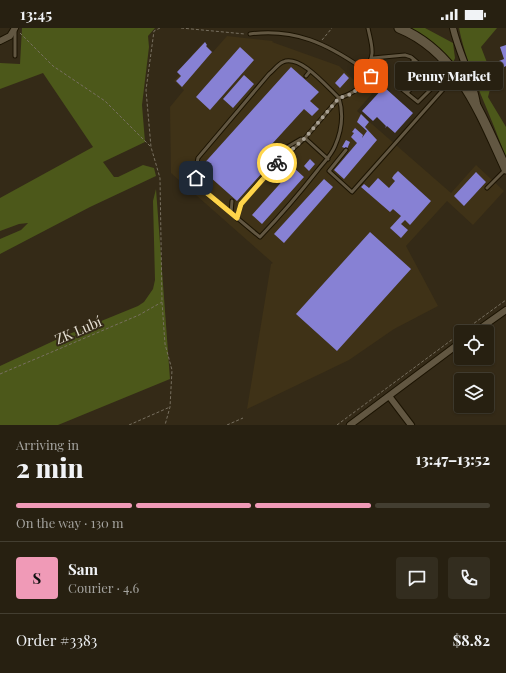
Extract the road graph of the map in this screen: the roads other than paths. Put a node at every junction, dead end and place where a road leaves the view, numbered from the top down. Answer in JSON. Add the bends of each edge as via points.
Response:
{"nodes":[{"id":1,"x":15,"y":28,"type":"edge"},
{"id":2,"x":368,"y":28,"type":"edge"},
{"id":3,"x":399,"y":28,"type":"edge"},
{"id":4,"x":453,"y":28,"type":"edge"},
{"id":5,"x":250,"y":34,"type":"road end"},
{"id":6,"x":0,"y":41,"type":"edge"},
{"id":7,"x":15,"y":56,"type":"dead end"},
{"id":8,"x":373,"y":58,"type":"junction"},
{"id":9,"x":414,"y":60,"type":"junction"},
{"id":10,"x":310,"y":71,"type":"junction"},
{"id":11,"x":427,"y":71,"type":"junction"},
{"id":12,"x":457,"y":74,"type":"junction"},
{"id":13,"x":306,"y":76,"type":"dead end"},
{"id":14,"x":439,"y":81,"type":"junction"},
{"id":15,"x":446,"y":87,"type":"junction"},
{"id":16,"x":407,"y":94,"type":"junction"},
{"id":17,"x":339,"y":98,"type":"junction"},
{"id":18,"x":477,"y":108,"type":"junction"},
{"id":19,"x":305,"y":138,"type":"junction"},
{"id":20,"x":346,"y":150,"type":"dead end"},
{"id":21,"x":267,"y":159,"type":"dead end"},
{"id":22,"x":328,"y":159,"type":"junction"},
{"id":23,"x":506,"y":169,"type":"edge"},
{"id":24,"x":203,"y":176,"type":"dead end"},
{"id":25,"x":199,"y":182,"type":"junction"},
{"id":26,"x":488,"y":188,"type":"dead end"},
{"id":27,"x":232,"y":201,"type":"dead end"},
{"id":28,"x":231,"y":213,"type":"junction"},
{"id":29,"x":237,"y":218,"type":"junction"},
{"id":30,"x":506,"y":310,"type":"edge"},
{"id":31,"x":485,"y":325,"type":"edge"},
{"id":32,"x":454,"y":347,"type":"edge"},
{"id":33,"x":389,"y":396,"type":"junction"},
{"id":34,"x":350,"y":425,"type":"edge"},
{"id":35,"x":411,"y":425,"type":"edge"}],
"edges":[{"from":1,"to":6,"type":"street","via":[[10,36]]},
{"from":1,"to":7,"type":"lane"},
{"from":2,"to":8,"type":"lane"},
{"from":3,"to":12,"type":"main road","via":[[433,49]]},
{"from":4,"to":18,"type":"street","via":[[457,46],[475,92]]},
{"from":5,"to":8,"type":"lane","via":[[272,30],[292,31],[321,40],[362,68],[369,65]]},
{"from":8,"to":9,"type":"lane","via":[[405,55]]},
{"from":8,"to":17,"type":"lane","via":[[371,76],[352,94]]},
{"from":9,"to":11,"type":"lane"},
{"from":9,"to":16,"type":"lane","via":[[396,83]]},
{"from":10,"to":13,"type":"lane"},
{"from":10,"to":17,"type":"lane"},
{"from":10,"to":25,"type":"lane","via":[[292,59],[282,62],[269,74],[198,158],[196,178]]},
{"from":11,"to":14,"type":"lane"},
{"from":11,"to":16,"type":"lane"},
{"from":12,"to":15,"type":"lane"},
{"from":12,"to":18,"type":"main road"},
{"from":14,"to":15,"type":"lane"},
{"from":14,"to":16,"type":"lane","via":[[420,102]]},
{"from":15,"to":20,"type":"lane","via":[[352,192],[329,171]]},
{"from":17,"to":19,"type":"lane"},
{"from":17,"to":22,"type":"lane","via":[[341,128]]},
{"from":18,"to":23,"type":"main road"},
{"from":19,"to":21,"type":"lane"},
{"from":19,"to":22,"type":"lane"},
{"from":19,"to":29,"type":"lane","via":[[268,172],[241,204]]},
{"from":22,"to":29,"type":"lane","via":[[260,237]]},
{"from":23,"to":26,"type":"lane"},
{"from":24,"to":25,"type":"lane"},
{"from":25,"to":28,"type":"lane","via":[[202,189]]},
{"from":27,"to":28,"type":"lane"},
{"from":28,"to":29,"type":"lane"},
{"from":30,"to":31,"type":"street"},
{"from":32,"to":33,"type":"street"},
{"from":33,"to":34,"type":"street"},
{"from":33,"to":35,"type":"street"}]}
